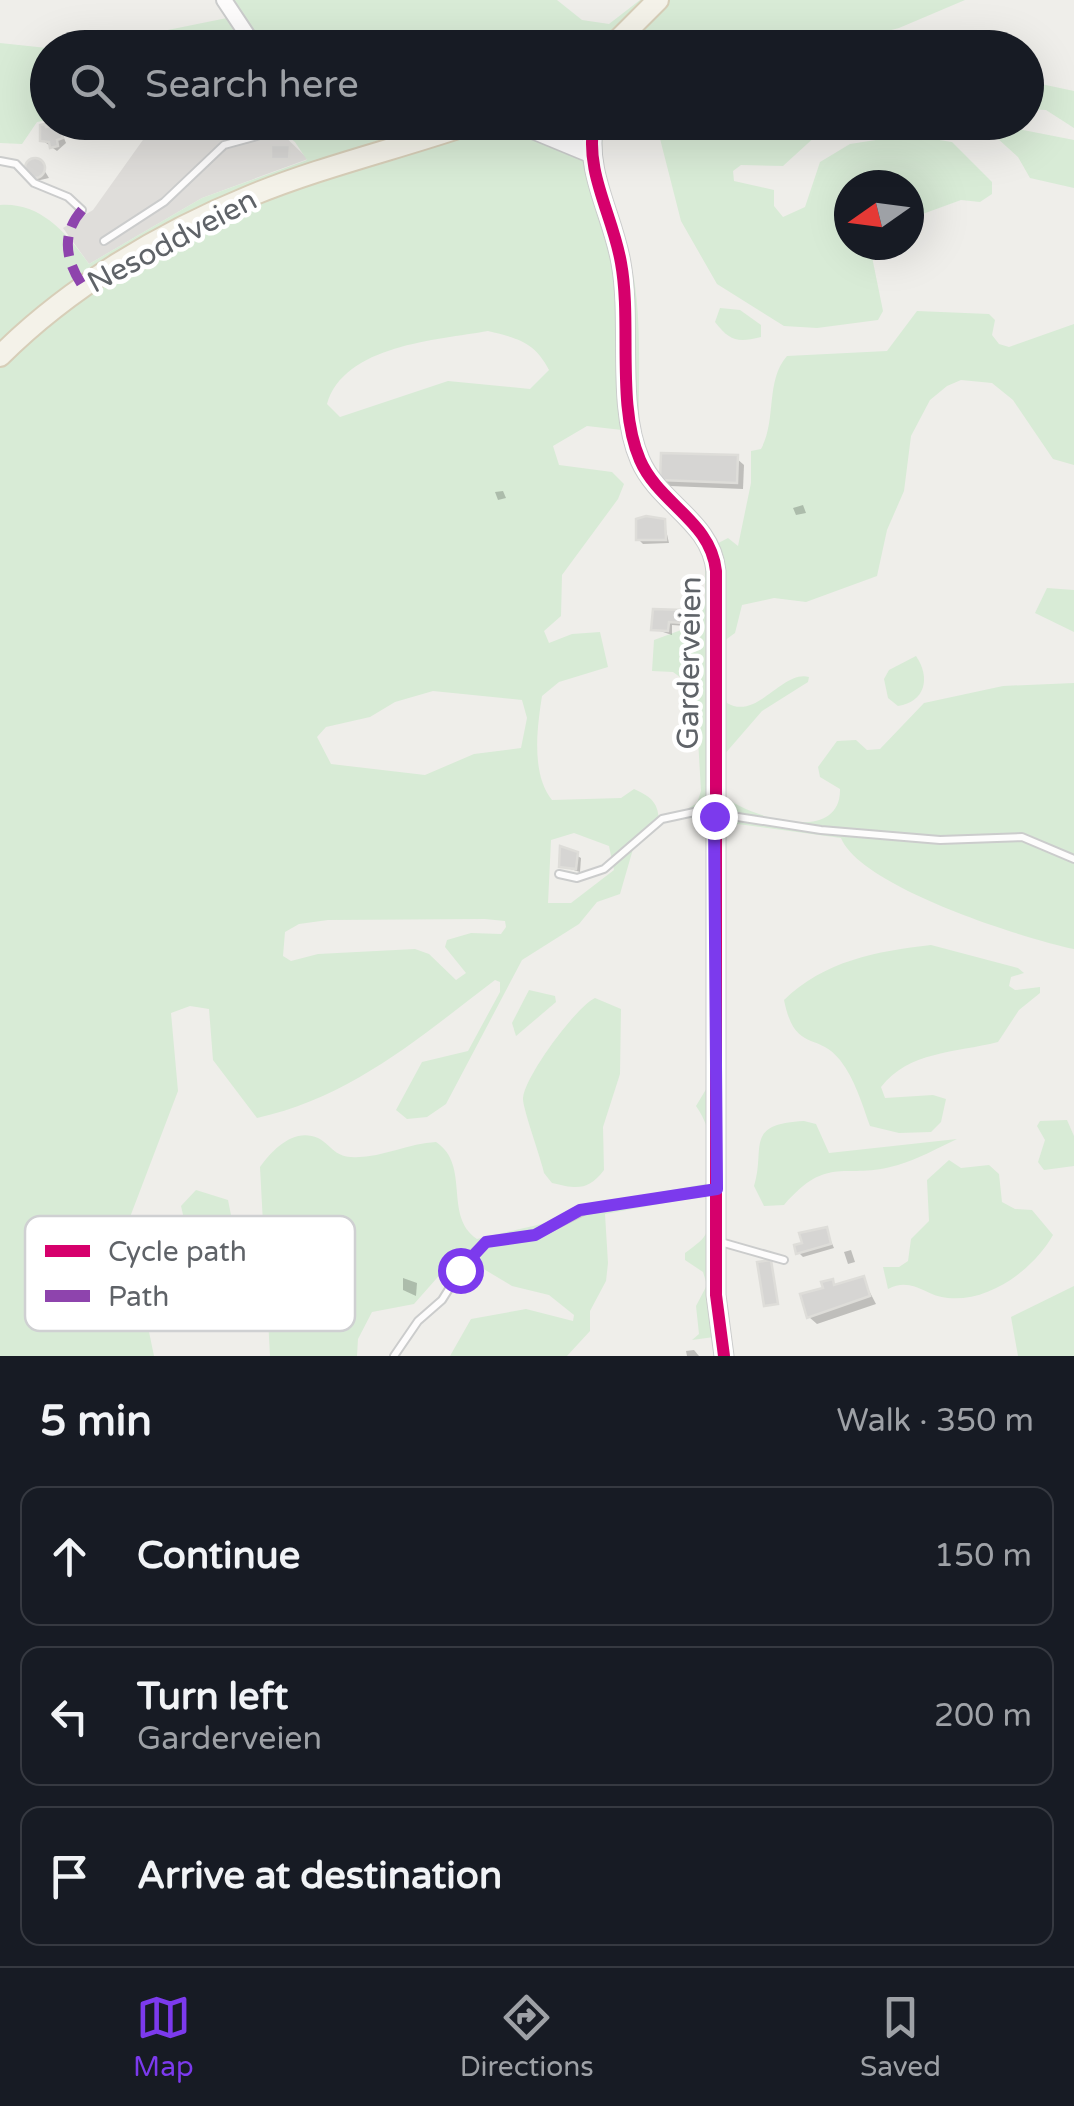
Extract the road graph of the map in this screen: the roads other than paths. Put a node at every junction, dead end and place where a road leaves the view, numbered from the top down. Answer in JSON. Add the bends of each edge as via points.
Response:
{"nodes":[{"id":1,"x":224,"y":0,"type":"edge"},
{"id":2,"x":658,"y":0,"type":"edge"},
{"id":3,"x":244,"y":30,"type":"edge"},
{"id":4,"x":628,"y":30,"type":"edge"},
{"id":5,"x":244,"y":140,"type":"edge"},
{"id":6,"x":403,"y":140,"type":"edge"},
{"id":7,"x":559,"y":140,"type":"edge"},
{"id":8,"x":592,"y":140,"type":"edge"},
{"id":9,"x":590,"y":153,"type":"junction"},
{"id":10,"x":0,"y":161,"type":"edge"},
{"id":11,"x":82,"y":210,"type":"dead end"},
{"id":12,"x":104,"y":241,"type":"dead end"},
{"id":13,"x":0,"y":356,"type":"edge"},
{"id":14,"x":714,"y":816,"type":"junction"},
{"id":15,"x":1074,"y":859,"type":"edge"},
{"id":16,"x":559,"y":874,"type":"dead end"},
{"id":17,"x":717,"y":1189,"type":"junction"},
{"id":18,"x":716,"y":1240,"type":"junction"},
{"id":19,"x":784,"y":1260,"type":"dead end"},
{"id":20,"x":394,"y":1356,"type":"edge"},
{"id":21,"x":724,"y":1356,"type":"edge"}],
"edges":[{"from":1,"to":3,"type":"street"},
{"from":2,"to":4,"type":"main road"},
{"from":5,"to":12,"type":"lane","via":[[224,146],[164,202]]},
{"from":6,"to":13,"type":"main road","name":"Nesoddveien","via":[[211,214],[62,302]]},
{"from":7,"to":9,"type":"street"},
{"from":8,"to":9,"type":"street","name":"Garderveien"},
{"from":9,"to":14,"type":"street","name":"Garderveien","via":[[621,264],[639,458],[707,539],[715,559]]},
{"from":10,"to":11,"type":"lane","via":[[16,164],[34,184]]},
{"from":14,"to":15,"type":"lane","via":[[940,840],[1014,836]]},
{"from":14,"to":16,"type":"lane","via":[[675,814],[604,869],[577,878]]},
{"from":14,"to":17,"type":"street","name":"Garderveien"},
{"from":17,"to":18,"type":"street","name":"Garderveien"},
{"from":17,"to":20,"type":"lane","via":[[587,1209],[535,1235],[486,1242]]},
{"from":18,"to":19,"type":"lane"},
{"from":18,"to":21,"type":"street","name":"Garderveien"}]}
